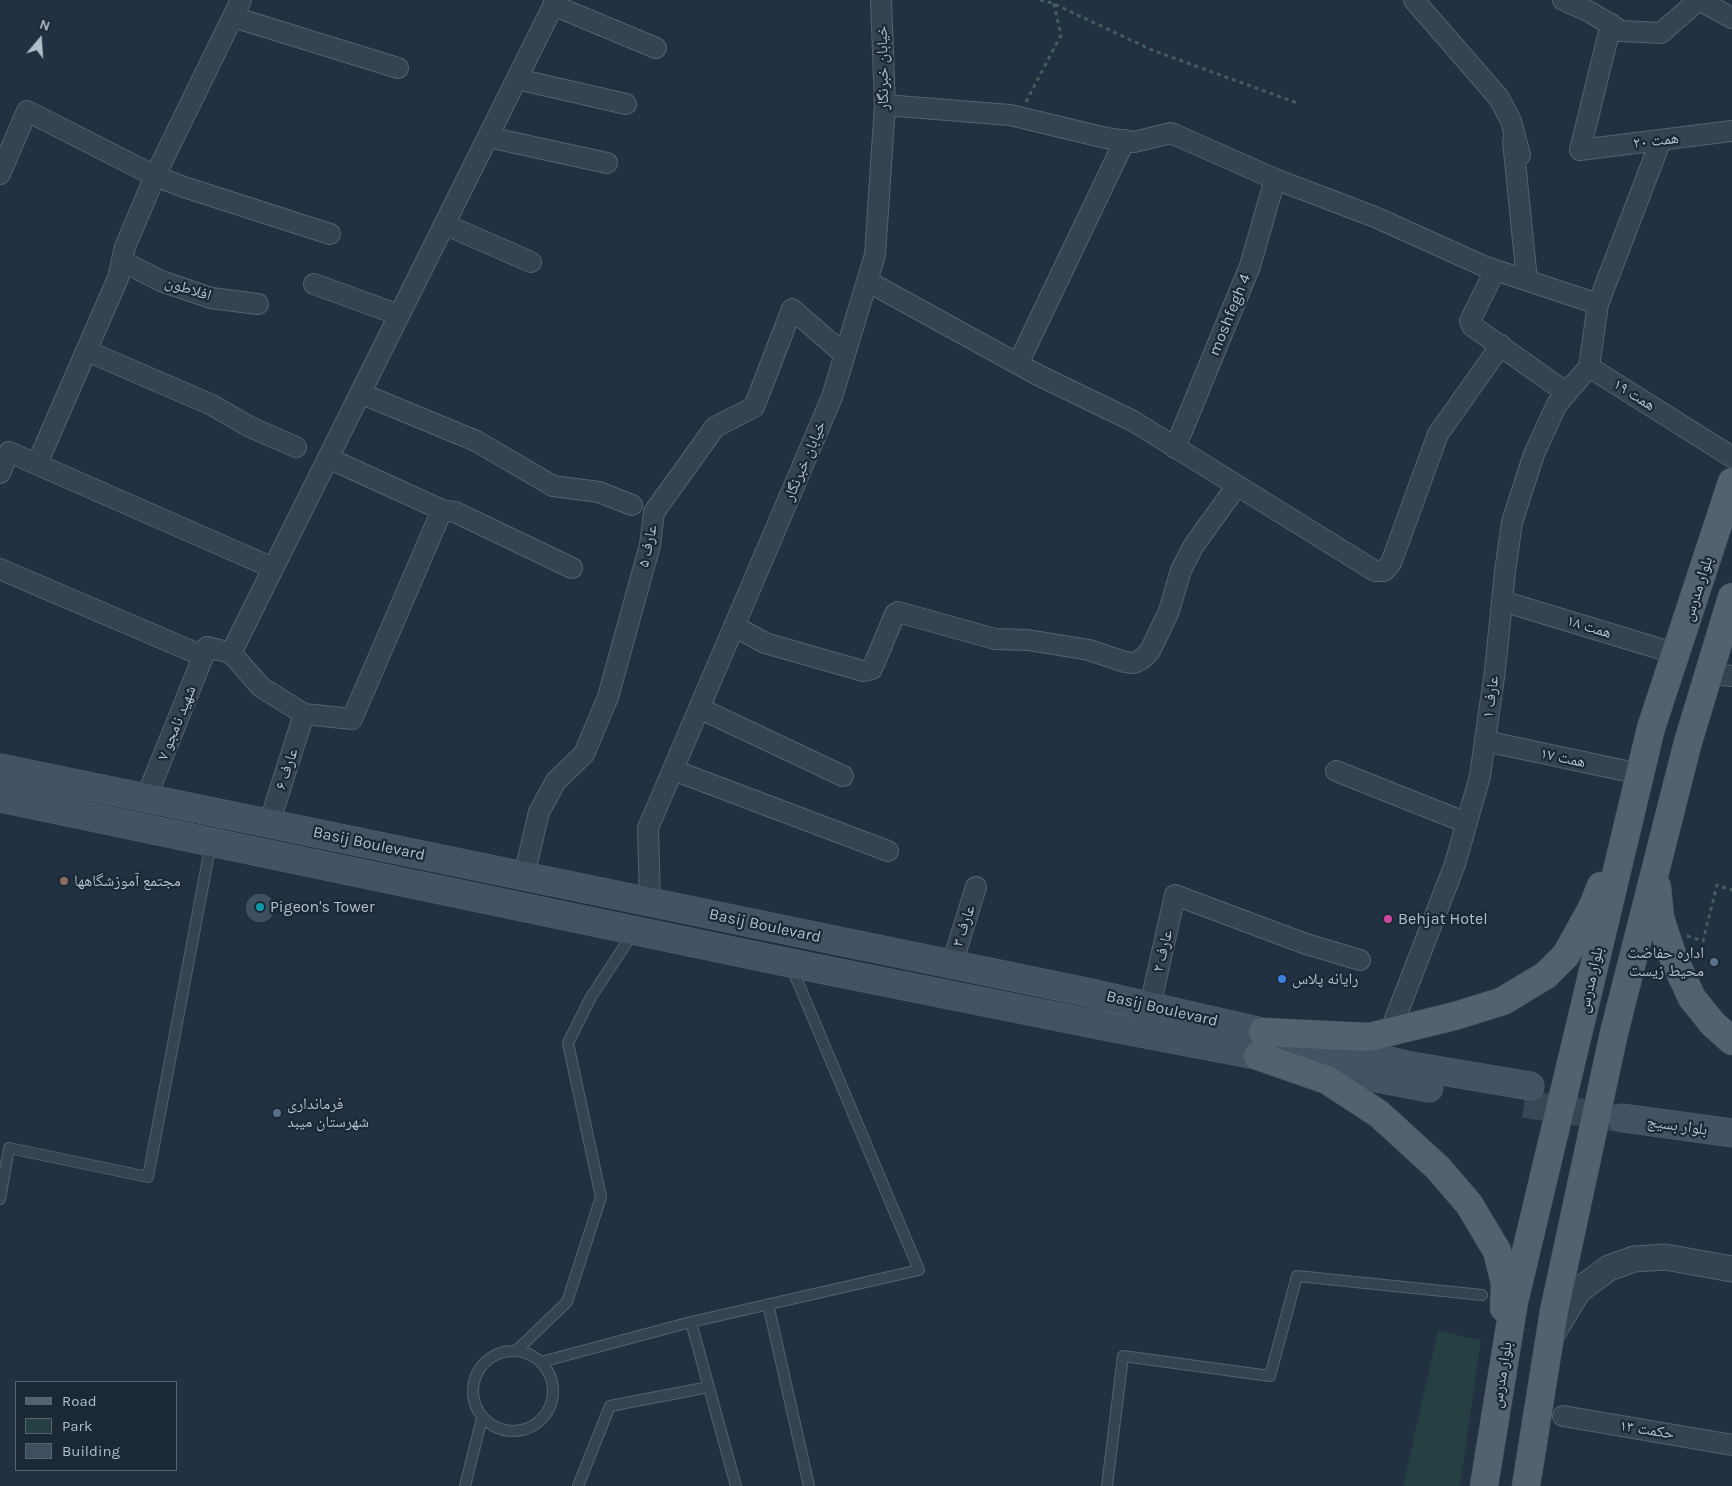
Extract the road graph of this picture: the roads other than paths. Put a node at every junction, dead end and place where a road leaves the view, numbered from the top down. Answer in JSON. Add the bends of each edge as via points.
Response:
{"nodes":[{"id":1,"x":881,"y":0,"type":"edge"},
{"id":2,"x":1414,"y":0,"type":"edge"},
{"id":3,"x":1563,"y":0,"type":"edge"},
{"id":4,"x":1694,"y":0,"type":"edge"},
{"id":5,"x":1699,"y":0,"type":"edge"},
{"id":6,"x":554,"y":2,"type":"edge"},
{"id":7,"x":237,"y":8,"type":"edge"},
{"id":8,"x":1732,"y":18,"type":"edge"},
{"id":9,"x":1610,"y":24,"type":"junction"},
{"id":10,"x":656,"y":48,"type":"dead end"},
{"id":11,"x":398,"y":68,"type":"dead end"},
{"id":12,"x":517,"y":79,"type":"junction"},
{"id":13,"x":626,"y":104,"type":"dead end"},
{"id":14,"x":885,"y":105,"type":"junction"},
{"id":15,"x":1511,"y":121,"type":"junction"},
{"id":16,"x":1732,"y":131,"type":"edge"},
{"id":17,"x":488,"y":137,"type":"junction"},
{"id":18,"x":1125,"y":140,"type":"junction"},
{"id":19,"x":1661,"y":140,"type":"junction"},
{"id":20,"x":1520,"y":155,"type":"dead end"},
{"id":21,"x":607,"y":163,"type":"dead end"},
{"id":22,"x":0,"y":174,"type":"edge"},
{"id":23,"x":155,"y":176,"type":"junction"},
{"id":24,"x":1275,"y":178,"type":"junction"},
{"id":25,"x":444,"y":224,"type":"junction"},
{"id":26,"x":330,"y":234,"type":"dead end"},
{"id":27,"x":122,"y":261,"type":"junction"},
{"id":28,"x":531,"y":262,"type":"dead end"},
{"id":29,"x":1496,"y":270,"type":"junction"},
{"id":30,"x":1527,"y":280,"type":"junction"},
{"id":31,"x":867,"y":281,"type":"junction"},
{"id":32,"x":314,"y":284,"type":"dead end"},
{"id":33,"x":258,"y":304,"type":"dead end"},
{"id":34,"x":1598,"y":304,"type":"junction"},
{"id":35,"x":399,"y":315,"type":"junction"},
{"id":36,"x":1501,"y":346,"type":"junction"},
{"id":37,"x":87,"y":350,"type":"junction"},
{"id":38,"x":844,"y":355,"type":"junction"},
{"id":39,"x":1018,"y":364,"type":"junction"},
{"id":40,"x":1589,"y":367,"type":"junction"},
{"id":41,"x":1567,"y":393,"type":"junction"},
{"id":42,"x":360,"y":394,"type":"junction"},
{"id":43,"x":296,"y":447,"type":"dead end"},
{"id":44,"x":1175,"y":448,"type":"junction"},
{"id":45,"x":1732,"y":457,"type":"edge"},
{"id":46,"x":328,"y":458,"type":"junction"},
{"id":47,"x":37,"y":464,"type":"junction"},
{"id":48,"x":0,"y":473,"type":"edge"},
{"id":49,"x":1732,"y":482,"type":"edge"},
{"id":50,"x":1236,"y":487,"type":"junction"},
{"id":51,"x":632,"y":505,"type":"dead end"},
{"id":52,"x":442,"y":510,"type":"junction"},
{"id":53,"x":274,"y":568,"type":"junction"},
{"id":54,"x":572,"y":568,"type":"dead end"},
{"id":55,"x":0,"y":569,"type":"edge"},
{"id":56,"x":1732,"y":597,"type":"edge"},
{"id":57,"x":1502,"y":601,"type":"junction"},
{"id":58,"x":734,"y":626,"type":"junction"},
{"id":59,"x":205,"y":651,"type":"junction"},
{"id":60,"x":231,"y":653,"type":"junction"},
{"id":61,"x":1677,"y":654,"type":"junction"},
{"id":62,"x":1720,"y":674,"type":"edge"},
{"id":63,"x":699,"y":708,"type":"junction"},
{"id":64,"x":304,"y":714,"type":"junction"},
{"id":65,"x":1485,"y":741,"type":"junction"},
{"id":66,"x":0,"y":768,"type":"edge"},
{"id":67,"x":673,"y":770,"type":"junction"},
{"id":68,"x":1336,"y":771,"type":"dead end"},
{"id":69,"x":1640,"y":774,"type":"junction"},
{"id":70,"x":844,"y":776,"type":"dead end"},
{"id":71,"x":0,"y":798,"type":"edge"},
{"id":72,"x":146,"y":798,"type":"junction"},
{"id":73,"x":1632,"y":810,"type":"junction"},
{"id":74,"x":1467,"y":823,"type":"junction"},
{"id":75,"x":269,"y":824,"type":"junction"},
{"id":76,"x":211,"y":843,"type":"junction"},
{"id":77,"x":888,"y":851,"type":"dead end"},
{"id":78,"x":1656,"y":869,"type":"junction"},
{"id":79,"x":524,"y":876,"type":"junction"},
{"id":80,"x":976,"y":887,"type":"dead end"},
{"id":81,"x":650,"y":902,"type":"junction"},
{"id":82,"x":635,"y":930,"type":"junction"},
{"id":83,"x":1360,"y":960,"type":"dead end"},
{"id":84,"x":790,"y":963,"type":"junction"},
{"id":85,"x":952,"y":964,"type":"junction"},
{"id":86,"x":1026,"y":980,"type":"junction"},
{"id":87,"x":1150,"y":1006,"type":"junction"},
{"id":88,"x":1020,"y":1009,"type":"junction"},
{"id":89,"x":1390,"y":1032,"type":"junction"},
{"id":90,"x":1732,"y":1040,"type":"edge"},
{"id":91,"x":1260,"y":1044,"type":"junction"},
{"id":92,"x":1527,"y":1095,"type":"tunnel mouth"},
{"id":93,"x":1732,"y":1115,"type":"edge"},
{"id":94,"x":1732,"y":1133,"type":"edge"},
{"id":95,"x":0,"y":1199,"type":"edge"},
{"id":96,"x":1732,"y":1269,"type":"edge"},
{"id":97,"x":1482,"y":1295,"type":"dead end"},
{"id":98,"x":768,"y":1304,"type":"junction"},
{"id":99,"x":691,"y":1322,"type":"junction"},
{"id":100,"x":1550,"y":1336,"type":"junction"},
{"id":101,"x":516,"y":1351,"type":"junction"},
{"id":102,"x":541,"y":1362,"type":"junction"},
{"id":103,"x":1503,"y":1372,"type":"junction"},
{"id":104,"x":709,"y":1387,"type":"junction"},
{"id":105,"x":1563,"y":1416,"type":"dead end"},
{"id":106,"x":482,"y":1418,"type":"junction"},
{"id":107,"x":1732,"y":1445,"type":"edge"},
{"id":108,"x":465,"y":1486,"type":"edge"},
{"id":109,"x":578,"y":1486,"type":"edge"},
{"id":110,"x":736,"y":1486,"type":"edge"},
{"id":111,"x":808,"y":1486,"type":"edge"},
{"id":112,"x":1108,"y":1486,"type":"edge"},
{"id":113,"x":1484,"y":1486,"type":"edge"},
{"id":114,"x":1526,"y":1486,"type":"edge"}],
"edges":[{"from":1,"to":14,"type":"street","name":"خیابان خبرنگار"},
{"from":2,"to":15,"type":"street","via":[[1499,98]]},
{"from":3,"to":9,"type":"street"},
{"from":4,"to":9,"type":"street","via":[[1692,6],[1661,33],[1622,31]]},
{"from":5,"to":8,"type":"street"},
{"from":6,"to":10,"type":"street"},
{"from":6,"to":12,"type":"street"},
{"from":7,"to":11,"type":"street"},
{"from":7,"to":23,"type":"street"},
{"from":9,"to":19,"type":"street","name":"همت ۲۰","via":[[1580,150]]},
{"from":12,"to":13,"type":"street"},
{"from":12,"to":17,"type":"street"},
{"from":14,"to":18,"type":"street","via":[[1018,118]]},
{"from":14,"to":31,"type":"street","name":"خیابان خبرنگار","via":[[875,255]]},
{"from":15,"to":20,"type":"street"},
{"from":15,"to":30,"type":"street"},
{"from":16,"to":19,"type":"street","name":"همت ۲۰"},
{"from":17,"to":21,"type":"street"},
{"from":17,"to":25,"type":"street"},
{"from":18,"to":24,"type":"street","via":[[1134,142],[1171,133]]},
{"from":18,"to":39,"type":"street"},
{"from":19,"to":34,"type":"street"},
{"from":22,"to":23,"type":"street","via":[[27,111]]},
{"from":23,"to":26,"type":"street"},
{"from":23,"to":27,"type":"street"},
{"from":24,"to":29,"type":"street"},
{"from":24,"to":44,"type":"street","name":"moshfegh 4","via":[[1250,266]]},
{"from":25,"to":28,"type":"street"},
{"from":25,"to":35,"type":"street"},
{"from":27,"to":33,"type":"street","name":"افلاطون","via":[[161,281],[211,298]]},
{"from":27,"to":37,"type":"street"},
{"from":29,"to":30,"type":"street"},
{"from":29,"to":36,"type":"street","via":[[1470,321],[1476,330]]},
{"from":30,"to":34,"type":"street"},
{"from":31,"to":38,"type":"street","name":"خیابان خبرنگار"},
{"from":31,"to":39,"type":"street"},
{"from":32,"to":35,"type":"street"},
{"from":34,"to":40,"type":"street"},
{"from":35,"to":42,"type":"street"},
{"from":36,"to":41,"type":"street"},
{"from":36,"to":50,"type":"street","via":[[1438,434],[1391,563],[1384,571],[1375,571]]},
{"from":37,"to":43,"type":"street","via":[[212,405],[250,427]]},
{"from":37,"to":47,"type":"street"},
{"from":38,"to":58,"type":"street","name":"خیابان خبرنگار","via":[[832,397]]},
{"from":38,"to":79,"type":"street","name":"عارف ۵","via":[[792,309],[754,406],[715,427],[654,512],[650,545],[608,697],[584,754],[556,781],[539,812]]},
{"from":39,"to":44,"type":"street","via":[[1133,421]]},
{"from":40,"to":41,"type":"street","name":"عارف ۱"},
{"from":40,"to":45,"type":"street","name":"همت ۱۹"},
{"from":41,"to":57,"type":"street","name":"عارف ۱","via":[[1557,404],[1534,454],[1512,522]]},
{"from":42,"to":46,"type":"street"},
{"from":42,"to":51,"type":"street","via":[[476,441],[553,486],[599,492]]},
{"from":44,"to":50,"type":"street"},
{"from":46,"to":52,"type":"street"},
{"from":46,"to":53,"type":"street"},
{"from":47,"to":48,"type":"street","via":[[9,452]]},
{"from":47,"to":53,"type":"street"},
{"from":49,"to":61,"type":"main road","name":"بلوار مدرس"},
{"from":50,"to":58,"type":"street","via":[[1180,570],[1169,610],[1150,651],[1142,660],[1124,662],[1090,650],[1028,640],[994,639],[898,612],[872,669],[863,672],[765,644]]},
{"from":52,"to":54,"type":"street","via":[[455,512]]},
{"from":52,"to":64,"type":"street","via":[[352,719]]},
{"from":53,"to":60,"type":"street"},
{"from":55,"to":59,"type":"street"},
{"from":56,"to":62,"type":"main road"},
{"from":57,"to":61,"type":"street","name":"همت ۱۸"},
{"from":57,"to":65,"type":"street","name":"عارف ۱"},
{"from":58,"to":63,"type":"street","name":"خیابان خبرنگار"},
{"from":59,"to":60,"type":"street"},
{"from":59,"to":72,"type":"street","name":"شهید نامجو ۷"},
{"from":60,"to":64,"type":"street","via":[[261,687]]},
{"from":61,"to":69,"type":"main road","name":"بلوار مدرس","via":[[1651,728]]},
{"from":62,"to":78,"type":"main road"},
{"from":63,"to":67,"type":"street","name":"خیابان خبرنگار"},
{"from":63,"to":70,"type":"street"},
{"from":64,"to":75,"type":"street","name":"عارف ۶"},
{"from":65,"to":69,"type":"street","name":"همت ۱۷"},
{"from":65,"to":74,"type":"street","name":"عارف ۱","via":[[1480,776]]},
{"from":66,"to":72,"type":"main road","name":"Basij Boulevard"},
{"from":67,"to":77,"type":"street"},
{"from":67,"to":81,"type":"street","name":"خیابان خبرنگار","via":[[648,828]]},
{"from":68,"to":74,"type":"street"},
{"from":69,"to":73,"type":"main road","name":"بلوار مدرس"},
{"from":71,"to":76,"type":"main road","name":"Basij Boulevard"},
{"from":72,"to":75,"type":"main road","name":"Basij Boulevard"},
{"from":73,"to":89,"type":"main road","via":[[1592,908],[1566,954],[1546,975],[1503,1001]]},
{"from":73,"to":103,"type":"main road","name":"بلوار مدرس","via":[[1514,1302]]},
{"from":74,"to":89,"type":"street","name":"عارف ۱","via":[[1455,864]]},
{"from":75,"to":79,"type":"main road","name":"Basij Boulevard"},
{"from":76,"to":82,"type":"main road","name":"Basij Boulevard"},
{"from":76,"to":95,"type":"lane","via":[[148,1176],[8,1148]]},
{"from":78,"to":90,"type":"main road","via":[[1660,918],[1673,957],[1692,998]]},
{"from":78,"to":100,"type":"main road","via":[[1614,1033]]},
{"from":79,"to":81,"type":"main road","name":"Basij Boulevard"},
{"from":80,"to":85,"type":"street","name":"عارف ۳"},
{"from":81,"to":85,"type":"main road","name":"Basij Boulevard"},
{"from":82,"to":84,"type":"main road","name":"Basij Boulevard"},
{"from":82,"to":101,"type":"lane","via":[[591,997],[568,1043],[600,1198],[566,1302]]},
{"from":83,"to":87,"type":"street","name":"عارف ۲","via":[[1306,944],[1176,895]]},
{"from":84,"to":88,"type":"main road","name":"Basij Boulevard"},
{"from":84,"to":98,"type":"lane","via":[[919,1270]]},
{"from":85,"to":86,"type":"main road","name":"Basij Boulevard"},
{"from":86,"to":87,"type":"main road","name":"Basij Boulevard"},
{"from":86,"to":88,"type":"main road"},
{"from":87,"to":91,"type":"main road","name":"Basij Boulevard"},
{"from":88,"to":91,"type":"main road","name":"Basij Boulevard"},
{"from":89,"to":91,"type":"main road","via":[[1369,1037]]},
{"from":91,"to":92,"type":"main road","name":"Basij Boulevard","via":[[1406,1065]]},
{"from":91,"to":103,"type":"main road","via":[[1327,1080],[1379,1114],[1438,1168],[1469,1204],[1497,1251],[1505,1282]]},
{"from":93,"to":94,"type":"main road","name":"بلوار بسیج","via":[[1625,1110]]},
{"from":96,"to":100,"type":"street","via":[[1665,1257],[1634,1259],[1609,1268],[1578,1292]]},
{"from":97,"to":112,"type":"lane","via":[[1298,1276],[1270,1376],[1123,1356]]},
{"from":98,"to":99,"type":"lane"},
{"from":98,"to":111,"type":"lane"},
{"from":99,"to":102,"type":"lane"},
{"from":99,"to":104,"type":"lane"},
{"from":100,"to":114,"type":"main road"},
{"from":101,"to":102,"type":"lane"},
{"from":101,"to":106,"type":"lane","via":[[490,1357],[474,1377],[473,1402]]},
{"from":102,"to":106,"type":"lane","via":[[554,1386],[548,1413],[538,1424],[512,1432],[498,1429]]},
{"from":103,"to":113,"type":"main road","name":"بلوار مدرس"},
{"from":104,"to":109,"type":"lane","via":[[610,1406]]},
{"from":104,"to":110,"type":"lane"},
{"from":105,"to":107,"type":"street","name":"حکمت ۱۳"},
{"from":106,"to":108,"type":"lane"}]}
